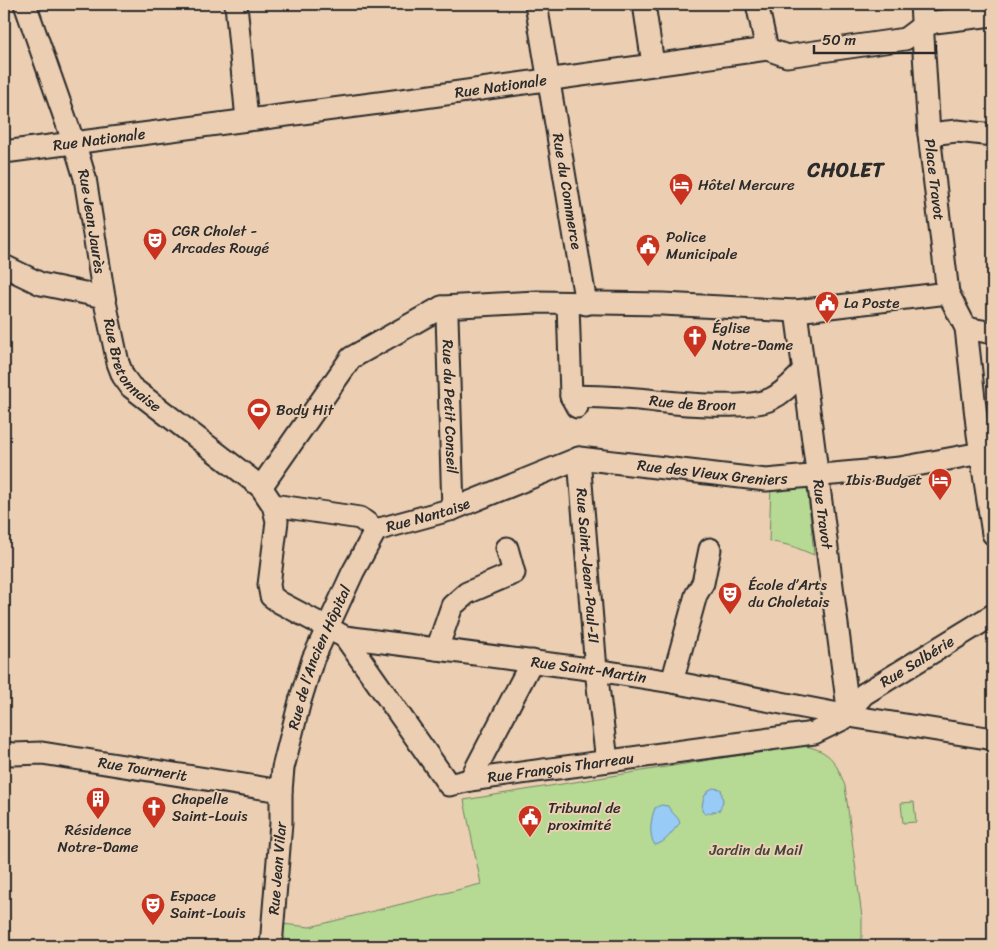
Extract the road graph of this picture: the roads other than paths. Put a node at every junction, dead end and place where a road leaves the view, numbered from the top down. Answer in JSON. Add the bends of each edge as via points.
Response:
{"nodes":[{"id":1,"x":25,"y":4,"type":"edge"},
{"id":2,"x":236,"y":4,"type":"edge"},
{"id":3,"x":536,"y":4,"type":"edge"},
{"id":4,"x":644,"y":4,"type":"edge"},
{"id":5,"x":757,"y":4,"type":"edge"},
{"id":6,"x":921,"y":4,"type":"edge"},
{"id":7,"x":993,"y":15,"type":"edge"},
{"id":8,"x":922,"y":27,"type":"junction"},
{"id":9,"x":767,"y":49,"type":"junction"},
{"id":10,"x":653,"y":64,"type":"junction"},
{"id":11,"x":550,"y":79,"type":"junction"},
{"id":12,"x":247,"y":120,"type":"junction"},
{"id":13,"x":929,"y":134,"type":"junction"},
{"id":14,"x":993,"y":135,"type":"edge"},
{"id":15,"x":74,"y":142,"type":"junction"},
{"id":16,"x":4,"y":152,"type":"edge"},
{"id":17,"x":4,"y":266,"type":"edge"},
{"id":18,"x":948,"y":293,"type":"junction"},
{"id":19,"x":104,"y":297,"type":"junction"},
{"id":20,"x":577,"y":304,"type":"junction"},
{"id":21,"x":442,"y":307,"type":"junction"},
{"id":22,"x":796,"y":311,"type":"junction"},
{"id":23,"x":966,"y":328,"type":"junction"},
{"id":24,"x":993,"y":333,"type":"edge"},
{"id":25,"x":803,"y":372,"type":"junction"},
{"id":26,"x":574,"y":402,"type":"joint"},
{"id":27,"x":987,"y":450,"type":"edge"},
{"id":28,"x":580,"y":458,"type":"junction"},
{"id":29,"x":817,"y":476,"type":"junction"},
{"id":30,"x":261,"y":487,"type":"junction"},
{"id":31,"x":272,"y":505,"type":"junction"},
{"id":32,"x":453,"y":509,"type":"junction"},
{"id":33,"x":376,"y":530,"type":"junction"},
{"id":34,"x":993,"y":534,"type":"edge"},
{"id":35,"x":507,"y":548,"type":"dead end"},
{"id":36,"x":710,"y":549,"type":"dead end"},
{"id":37,"x":993,"y":614,"type":"edge"},
{"id":38,"x":336,"y":632,"type":"junction"},
{"id":39,"x":437,"y":649,"type":"junction"},
{"id":40,"x":532,"y":661,"type":"junction"},
{"id":41,"x":596,"y":670,"type":"junction"},
{"id":42,"x":672,"y":682,"type":"junction"},
{"id":43,"x":849,"y":716,"type":"junction"},
{"id":44,"x":993,"y":739,"type":"edge"},
{"id":45,"x":4,"y":753,"type":"edge"},
{"id":46,"x":607,"y":761,"type":"junction"},
{"id":47,"x":470,"y":780,"type":"junction"},
{"id":48,"x":281,"y":791,"type":"junction"},
{"id":49,"x":271,"y":946,"type":"edge"}],
"edges":[{"from":1,"to":15,"type":"street","name":"Rue Jean Jaurès"},
{"from":2,"to":12,"type":"street"},
{"from":3,"to":11,"type":"street","name":"Rue du Commerce"},
{"from":4,"to":10,"type":"street"},
{"from":5,"to":9,"type":"street"},
{"from":6,"to":8,"type":"street","name":"Place Travot"},
{"from":7,"to":8,"type":"street","name":"Rue Nationale","via":[[936,22]]},
{"from":8,"to":9,"type":"street","name":"Rue Nationale","via":[[905,39],[787,56]]},
{"from":8,"to":13,"type":"street","name":"Place Travot"},
{"from":9,"to":10,"type":"street","name":"Rue Nationale"},
{"from":10,"to":11,"type":"street","name":"Rue Nationale"},
{"from":11,"to":12,"type":"street","name":"Rue Nationale"},
{"from":11,"to":20,"type":"street","name":"Rue du Commerce"},
{"from":12,"to":15,"type":"street","name":"Rue Nationale"},
{"from":13,"to":14,"type":"street","via":[[957,131]]},
{"from":13,"to":18,"type":"street","name":"Place Travot"},
{"from":15,"to":16,"type":"street","name":"Rue Nationale"},
{"from":15,"to":19,"type":"street","name":"Rue Jean Jaurès","via":[[85,178]]},
{"from":17,"to":19,"type":"street","name":"Rue Bretonnaise","via":[[41,284]]},
{"from":18,"to":22,"type":"street"},
{"from":18,"to":23,"type":"street","name":"Place Travot"},
{"from":19,"to":30,"type":"street","name":"Rue Bretonnaise","via":[[118,363],[132,387]]},
{"from":20,"to":21,"type":"street","via":[[537,302]]},
{"from":20,"to":22,"type":"street","via":[[663,304]]},
{"from":20,"to":26,"type":"street","name":"Rue du Commerce"},
{"from":21,"to":30,"type":"street","via":[[352,358]]},
{"from":21,"to":32,"type":"street","name":"Rue du Petit Conseil","via":[[447,316]]},
{"from":22,"to":25,"type":"street","name":"Rue Travot"},
{"from":23,"to":24,"type":"street"},
{"from":23,"to":27,"type":"street"},
{"from":25,"to":26,"type":"street","name":"Rue de Broon","via":[[784,392],[756,405]]},
{"from":25,"to":29,"type":"street","name":"Rue Travot"},
{"from":27,"to":29,"type":"street","name":"Rue des Vieux Greniers","via":[[900,468]]},
{"from":27,"to":34,"type":"street"},
{"from":28,"to":29,"type":"street","name":"Rue des Vieux Greniers","via":[[766,480]]},
{"from":28,"to":32,"type":"street","name":"Rue Nantaise"},
{"from":28,"to":41,"type":"street","name":"Rue Saint-Jean-Paul-II"},
{"from":29,"to":43,"type":"street","name":"Rue Travot"},
{"from":30,"to":31,"type":"street"},
{"from":31,"to":33,"type":"street","name":"Rue Nantaise","via":[[360,518]]},
{"from":31,"to":38,"type":"street","via":[[277,521],[269,585],[271,596]]},
{"from":32,"to":33,"type":"street","name":"Rue Nantaise"},
{"from":33,"to":38,"type":"street","name":"Rue de l’Ancien Hôpital","via":[[353,572]]},
{"from":35,"to":39,"type":"street","via":[[514,573],[466,594],[452,606]]},
{"from":36,"to":42,"type":"street","via":[[703,583],[696,595]]},
{"from":37,"to":43,"type":"street","name":"Rue Salbérie","via":[[864,694]]},
{"from":38,"to":39,"type":"street","name":"Rue Saint-Martin"},
{"from":38,"to":47,"type":"street","name":"Rue François Tharreau","via":[[449,784]]},
{"from":38,"to":48,"type":"street","name":"Rue de l’Ancien Hôpital","via":[[314,659],[283,768]]},
{"from":39,"to":40,"type":"street","name":"Rue Saint-Martin"},
{"from":40,"to":41,"type":"street","name":"Rue Saint-Martin"},
{"from":40,"to":47,"type":"street"},
{"from":41,"to":42,"type":"street","name":"Rue Saint-Martin"},
{"from":41,"to":46,"type":"street","name":"Rue Saint-Jean-Paul-II"},
{"from":42,"to":43,"type":"street","name":"Rue Saint-Martin"},
{"from":43,"to":44,"type":"street","name":"Rue Saint-Martin"},
{"from":43,"to":46,"type":"street","name":"Rue François Tharreau","via":[[814,732]]},
{"from":45,"to":48,"type":"street","name":"Rue Tournerit","via":[[42,753]]},
{"from":46,"to":47,"type":"street","name":"Rue François Tharreau"},
{"from":48,"to":49,"type":"street","name":"Rue Jean Vilar"}]}
